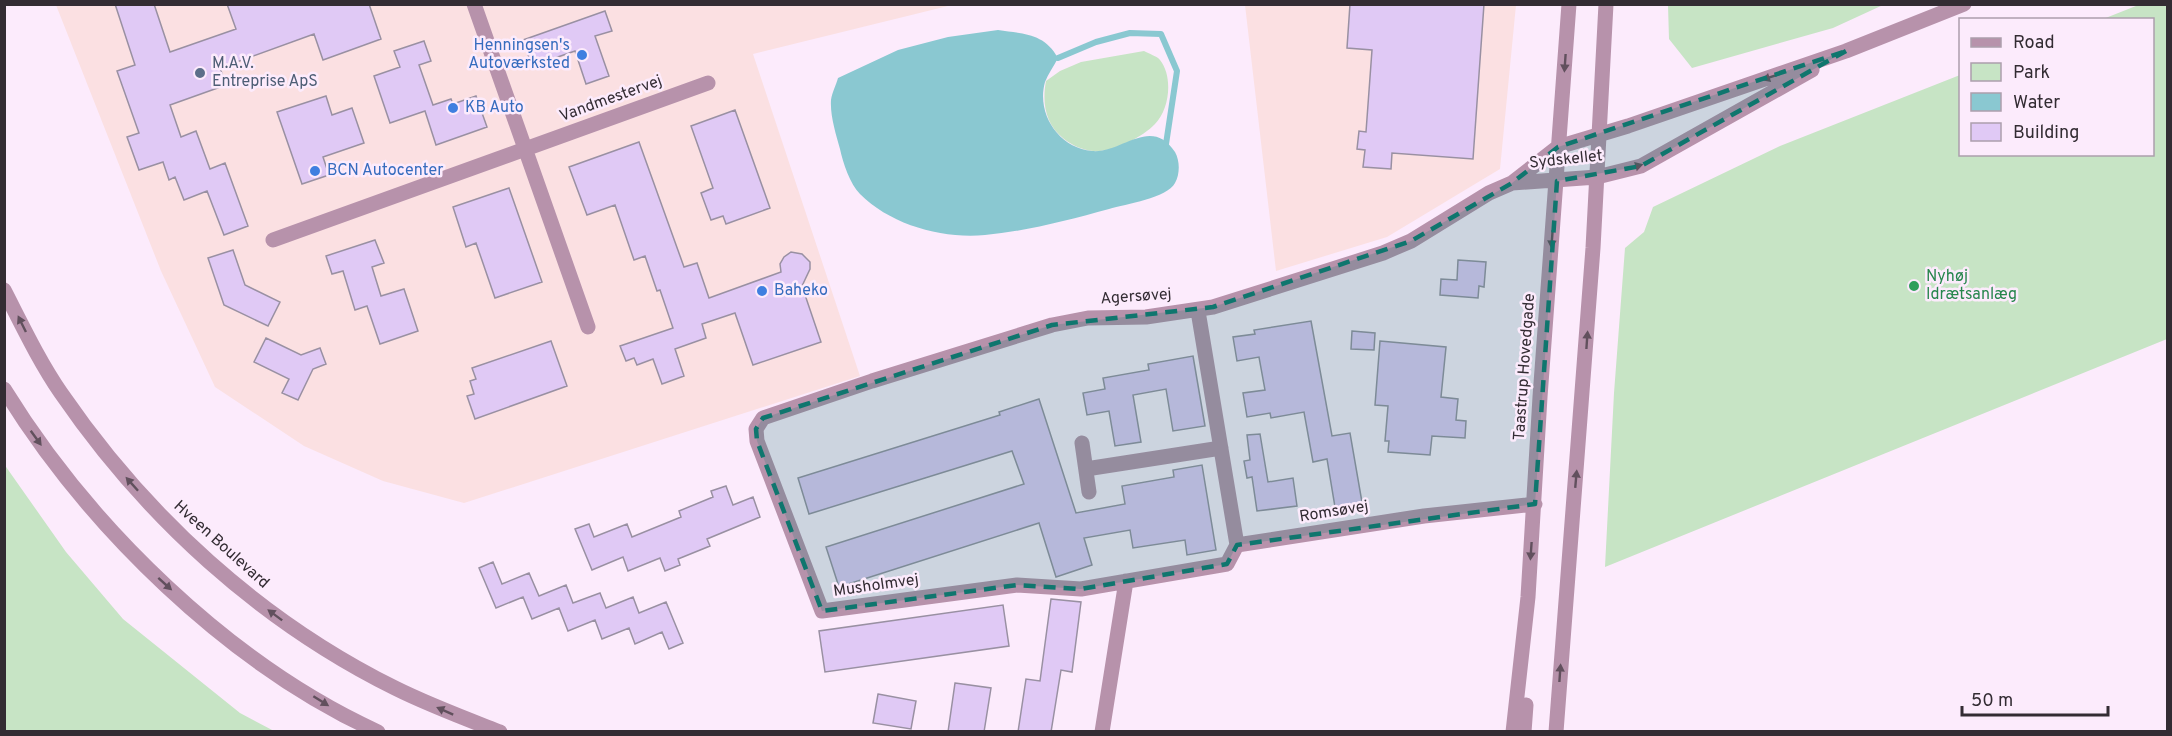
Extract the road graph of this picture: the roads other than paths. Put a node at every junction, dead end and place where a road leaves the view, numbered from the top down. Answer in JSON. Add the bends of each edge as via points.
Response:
{"nodes":[{"id":1,"x":474,"y":4,"type":"edge"},
{"id":2,"x":1569,"y":4,"type":"edge"},
{"id":3,"x":1606,"y":4,"type":"edge"},
{"id":4,"x":1964,"y":4,"type":"edge"},
{"id":5,"x":1846,"y":51,"type":"junction"},
{"id":6,"x":708,"y":83,"type":"dead end"},
{"id":7,"x":1599,"y":135,"type":"junction"},
{"id":8,"x":1558,"y":147,"type":"junction"},
{"id":9,"x":526,"y":150,"type":"junction"},
{"id":10,"x":1597,"y":177,"type":"junction"},
{"id":11,"x":1557,"y":181,"type":"junction"},
{"id":12,"x":1512,"y":183,"type":"junction"},
{"id":13,"x":273,"y":240,"type":"dead end"},
{"id":14,"x":4,"y":290,"type":"edge"},
{"id":15,"x":1198,"y":310,"type":"junction"},
{"id":16,"x":588,"y":327,"type":"dead end"},
{"id":17,"x":4,"y":389,"type":"edge"},
{"id":18,"x":756,"y":429,"type":"joint"},
{"id":19,"x":1082,"y":443,"type":"dead end"},
{"id":20,"x":1221,"y":448,"type":"junction"},
{"id":21,"x":1086,"y":469,"type":"junction"},
{"id":22,"x":1089,"y":492,"type":"dead end"},
{"id":23,"x":1534,"y":504,"type":"junction"},
{"id":24,"x":1237,"y":544,"type":"junction"},
{"id":25,"x":1126,"y":581,"type":"junction"},
{"id":26,"x":1528,"y":597,"type":"junction"},
{"id":27,"x":378,"y":732,"type":"edge"},
{"id":28,"x":500,"y":732,"type":"edge"},
{"id":29,"x":1102,"y":732,"type":"edge"},
{"id":30,"x":1513,"y":732,"type":"edge"},
{"id":31,"x":1524,"y":732,"type":"edge"},
{"id":32,"x":1556,"y":732,"type":"edge"}],
"edges":[{"from":1,"to":9,"type":"street"},
{"from":2,"to":8,"type":"street","name":"Taastrup Hovedgade","one_way":true},
{"from":3,"to":7,"type":"street"},
{"from":4,"to":5,"type":"street","name":"Sydskellet"},
{"from":5,"to":7,"type":"street","name":"Sydskellet","one_way":true},
{"from":10,"to":5,"type":"street","name":"Sydskellet","one_way":true,"via":[[1641,166]]},
{"from":6,"to":9,"type":"street","name":"Vandmestervej"},
{"from":7,"to":8,"type":"street","name":"Sydskellet"},
{"from":7,"to":10,"type":"street"},
{"from":8,"to":11,"type":"street","name":"Taastrup Hovedgade"},
{"from":8,"to":12,"type":"street","name":"Sydskellet"},
{"from":9,"to":13,"type":"street","name":"Vandmestervej"},
{"from":9,"to":16,"type":"street"},
{"from":10,"to":11,"type":"street","name":"Sydskellet"},
{"from":32,"to":10,"type":"street","one_way":true},
{"from":11,"to":12,"type":"street","name":"Sydskellet"},
{"from":11,"to":23,"type":"street","name":"Taastrup Hovedgade","one_way":true},
{"from":12,"to":15,"type":"street","name":"Agersøvej","via":[[1383,253]]},
{"from":28,"to":14,"type":"street","name":"Hveen Boulevard","one_way":true,"via":[[452,714],[351,665],[233,584],[163,519],[112,462],[60,392]]},
{"from":15,"to":18,"type":"street","name":"Agersøvej","via":[[1146,317],[1088,318],[1052,325],[763,418]]},
{"from":15,"to":20,"type":"street"},
{"from":17,"to":27,"type":"street","one_way":true,"via":[[75,490],[129,551],[267,668]]},
{"from":18,"to":25,"type":"street","name":"Musholmvej","via":[[822,611],[1017,585],[1081,589]]},
{"from":19,"to":21,"type":"street"},
{"from":20,"to":21,"type":"street"},
{"from":20,"to":24,"type":"street"},
{"from":21,"to":22,"type":"street"},
{"from":23,"to":24,"type":"street","name":"Romsøvej"},
{"from":23,"to":26,"type":"street","name":"Taastrup Hovedgade","one_way":true},
{"from":24,"to":25,"type":"street","name":"Musholmvej","via":[[1227,564]]},
{"from":25,"to":29,"type":"street"},
{"from":26,"to":30,"type":"street","name":"Taastrup Hovedgade"},
{"from":26,"to":31,"type":"street"}]}
